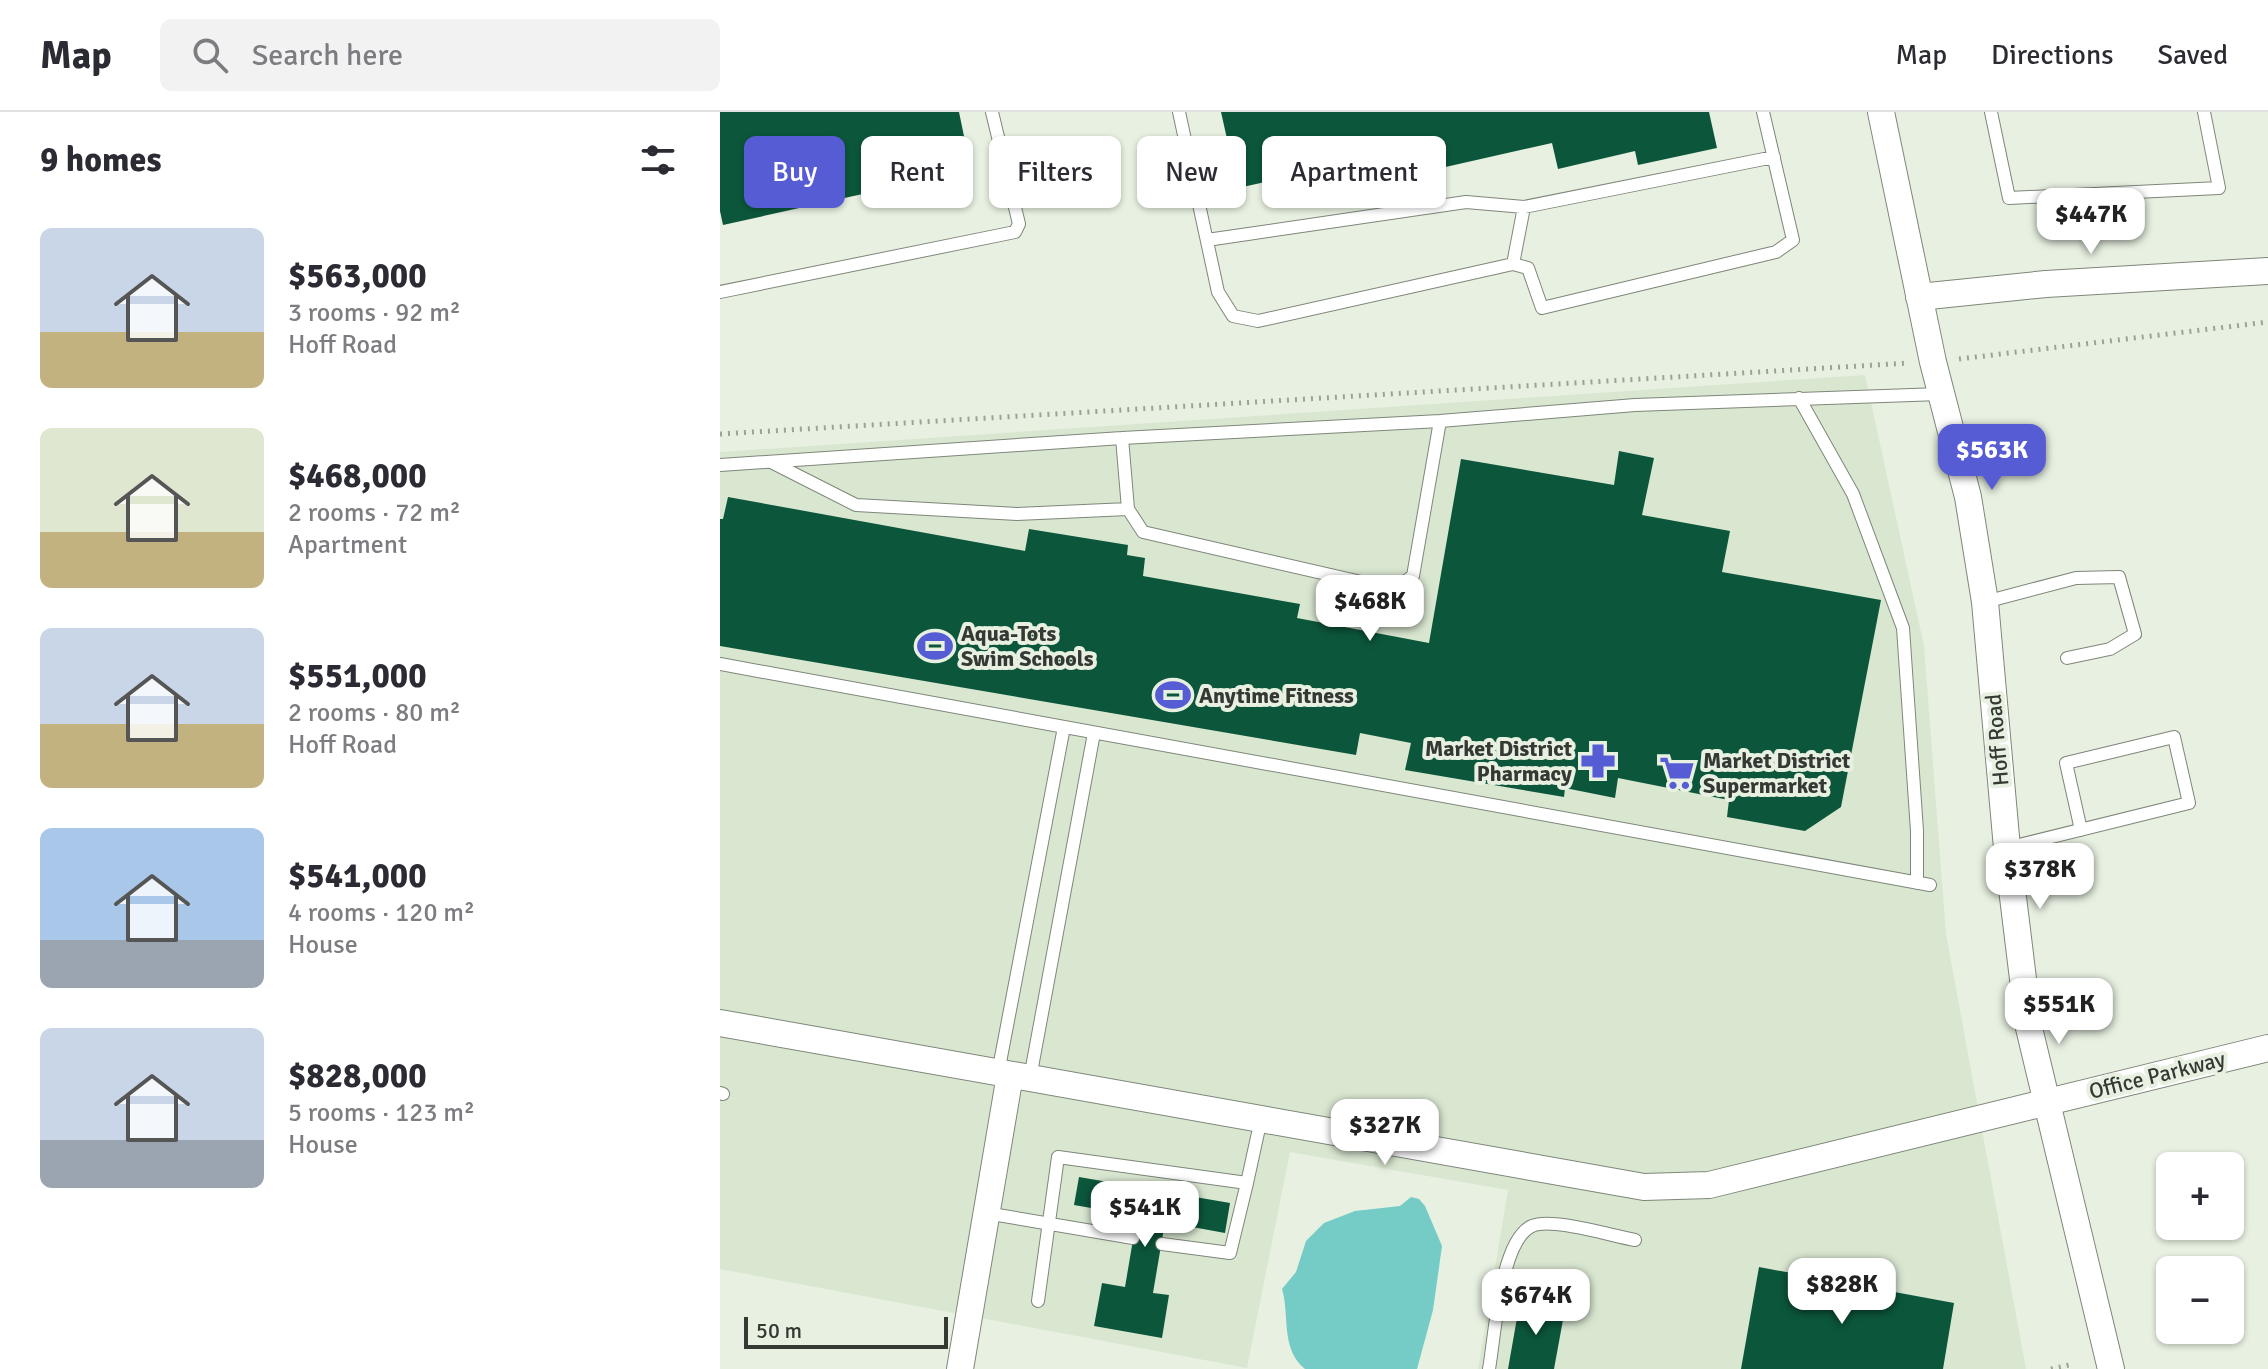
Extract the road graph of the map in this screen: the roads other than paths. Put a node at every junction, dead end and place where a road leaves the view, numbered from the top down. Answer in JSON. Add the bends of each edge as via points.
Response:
{"nodes":[{"id":1,"x":992,"y":112,"type":"edge"},
{"id":2,"x":1179,"y":112,"type":"edge"},
{"id":3,"x":1763,"y":112,"type":"edge"},
{"id":4,"x":1881,"y":112,"type":"edge"},
{"id":5,"x":1991,"y":112,"type":"edge"},
{"id":6,"x":2204,"y":112,"type":"edge"},
{"id":7,"x":1774,"y":157,"type":"junction"},
{"id":8,"x":1524,"y":207,"type":"junction"},
{"id":9,"x":1207,"y":240,"type":"junction"},
{"id":10,"x":1513,"y":264,"type":"junction"},
{"id":11,"x":2268,"y":271,"type":"edge"},
{"id":12,"x":720,"y":292,"type":"edge"},
{"id":13,"x":1919,"y":297,"type":"junction"},
{"id":14,"x":1940,"y":394,"type":"junction"},
{"id":15,"x":1799,"y":398,"type":"junction"},
{"id":16,"x":1440,"y":421,"type":"junction"},
{"id":17,"x":1122,"y":438,"type":"junction"},
{"id":18,"x":771,"y":462,"type":"junction"},
{"id":19,"x":720,"y":465,"type":"edge"},
{"id":20,"x":1128,"y":509,"type":"junction"},
{"id":21,"x":1985,"y":602,"type":"junction"},
{"id":22,"x":2067,"y":658,"type":"dead end"},
{"id":23,"x":720,"y":664,"type":"edge"},
{"id":24,"x":1064,"y":727,"type":"junction"},
{"id":25,"x":1094,"y":733,"type":"junction"},
{"id":26,"x":2081,"y":830,"type":"junction"},
{"id":27,"x":2007,"y":848,"type":"junction"},
{"id":28,"x":720,"y":1023,"type":"edge"},
{"id":29,"x":2268,"y":1048,"type":"edge"},
{"id":30,"x":1013,"y":1075,"type":"junction"},
{"id":31,"x":2046,"y":1102,"type":"junction"},
{"id":32,"x":1261,"y":1119,"type":"junction"},
{"id":33,"x":1247,"y":1183,"type":"junction"},
{"id":34,"x":986,"y":1213,"type":"junction"},
{"id":35,"x":1047,"y":1223,"type":"junction"},
{"id":36,"x":1133,"y":1238,"type":"dead end"},
{"id":37,"x":1635,"y":1240,"type":"dead end"},
{"id":38,"x":1162,"y":1244,"type":"dead end"},
{"id":39,"x":1038,"y":1301,"type":"dead end"},
{"id":40,"x":960,"y":1369,"type":"edge"},
{"id":41,"x":1489,"y":1369,"type":"edge"},
{"id":42,"x":2111,"y":1369,"type":"edge"}],
"edges":[{"from":1,"to":12,"type":"lane","via":[[1019,224],[1015,232]]},
{"from":2,"to":9,"type":"lane"},
{"from":3,"to":7,"type":"lane"},
{"from":4,"to":13,"type":"street","name":"Hoff Road"},
{"from":5,"to":6,"type":"lane","via":[[2009,198],[2219,188]]},
{"from":7,"to":8,"type":"lane"},
{"from":7,"to":10,"type":"lane","via":[[1793,240],[1776,252],[1542,308],[1528,268]]},
{"from":8,"to":9,"type":"lane","via":[[1466,202]]},
{"from":8,"to":10,"type":"lane"},
{"from":9,"to":10,"type":"lane","via":[[1218,292],[1233,316],[1258,321]]},
{"from":11,"to":13,"type":"street"},
{"from":13,"to":14,"type":"street","name":"Hoff Road"},
{"from":14,"to":15,"type":"lane"},
{"from":14,"to":21,"type":"street","name":"Hoff Road","via":[[1968,497]]},
{"from":15,"to":16,"type":"lane"},
{"from":15,"to":25,"type":"lane","via":[[1853,494],[1903,628],[1924,884]]},
{"from":16,"to":17,"type":"lane"},
{"from":16,"to":20,"type":"lane","via":[[1413,576],[1400,585],[1383,587],[1143,532]]},
{"from":17,"to":18,"type":"lane"},
{"from":17,"to":20,"type":"lane"},
{"from":18,"to":19,"type":"lane"},
{"from":18,"to":20,"type":"lane","via":[[856,505],[1017,514]]},
{"from":21,"to":22,"type":"lane","via":[[2076,578],[2119,577],[2135,634],[2110,649]]},
{"from":21,"to":27,"type":"street","name":"Hoff Road"},
{"from":23,"to":24,"type":"lane"},
{"from":24,"to":25,"type":"lane"},
{"from":24,"to":30,"type":"lane"},
{"from":25,"to":30,"type":"lane"},
{"from":26,"to":26,"type":"lane","via":[[2189,803],[2174,737],[2066,763]]},
{"from":26,"to":27,"type":"lane"},
{"from":27,"to":31,"type":"street","name":"Hoff Road","via":[[2029,1028]]},
{"from":28,"to":30,"type":"street","name":"Office Parkway"},
{"from":29,"to":31,"type":"street","name":"Office Parkway"},
{"from":30,"to":32,"type":"street","name":"Office Parkway"},
{"from":30,"to":34,"type":"street"},
{"from":31,"to":32,"type":"street","name":"Office Parkway","via":[[1709,1185],[1644,1187]]},
{"from":31,"to":42,"type":"street","name":"Hoff Road"},
{"from":32,"to":33,"type":"lane"},
{"from":33,"to":35,"type":"lane","via":[[1062,1156],[1055,1161]]},
{"from":33,"to":38,"type":"lane","via":[[1230,1253]]},
{"from":34,"to":35,"type":"lane"},
{"from":34,"to":40,"type":"street"},
{"from":35,"to":36,"type":"lane"},
{"from":35,"to":39,"type":"lane"},
{"from":37,"to":41,"type":"lane","via":[[1549,1224],[1533,1225],[1518,1236],[1509,1254]]}]}
